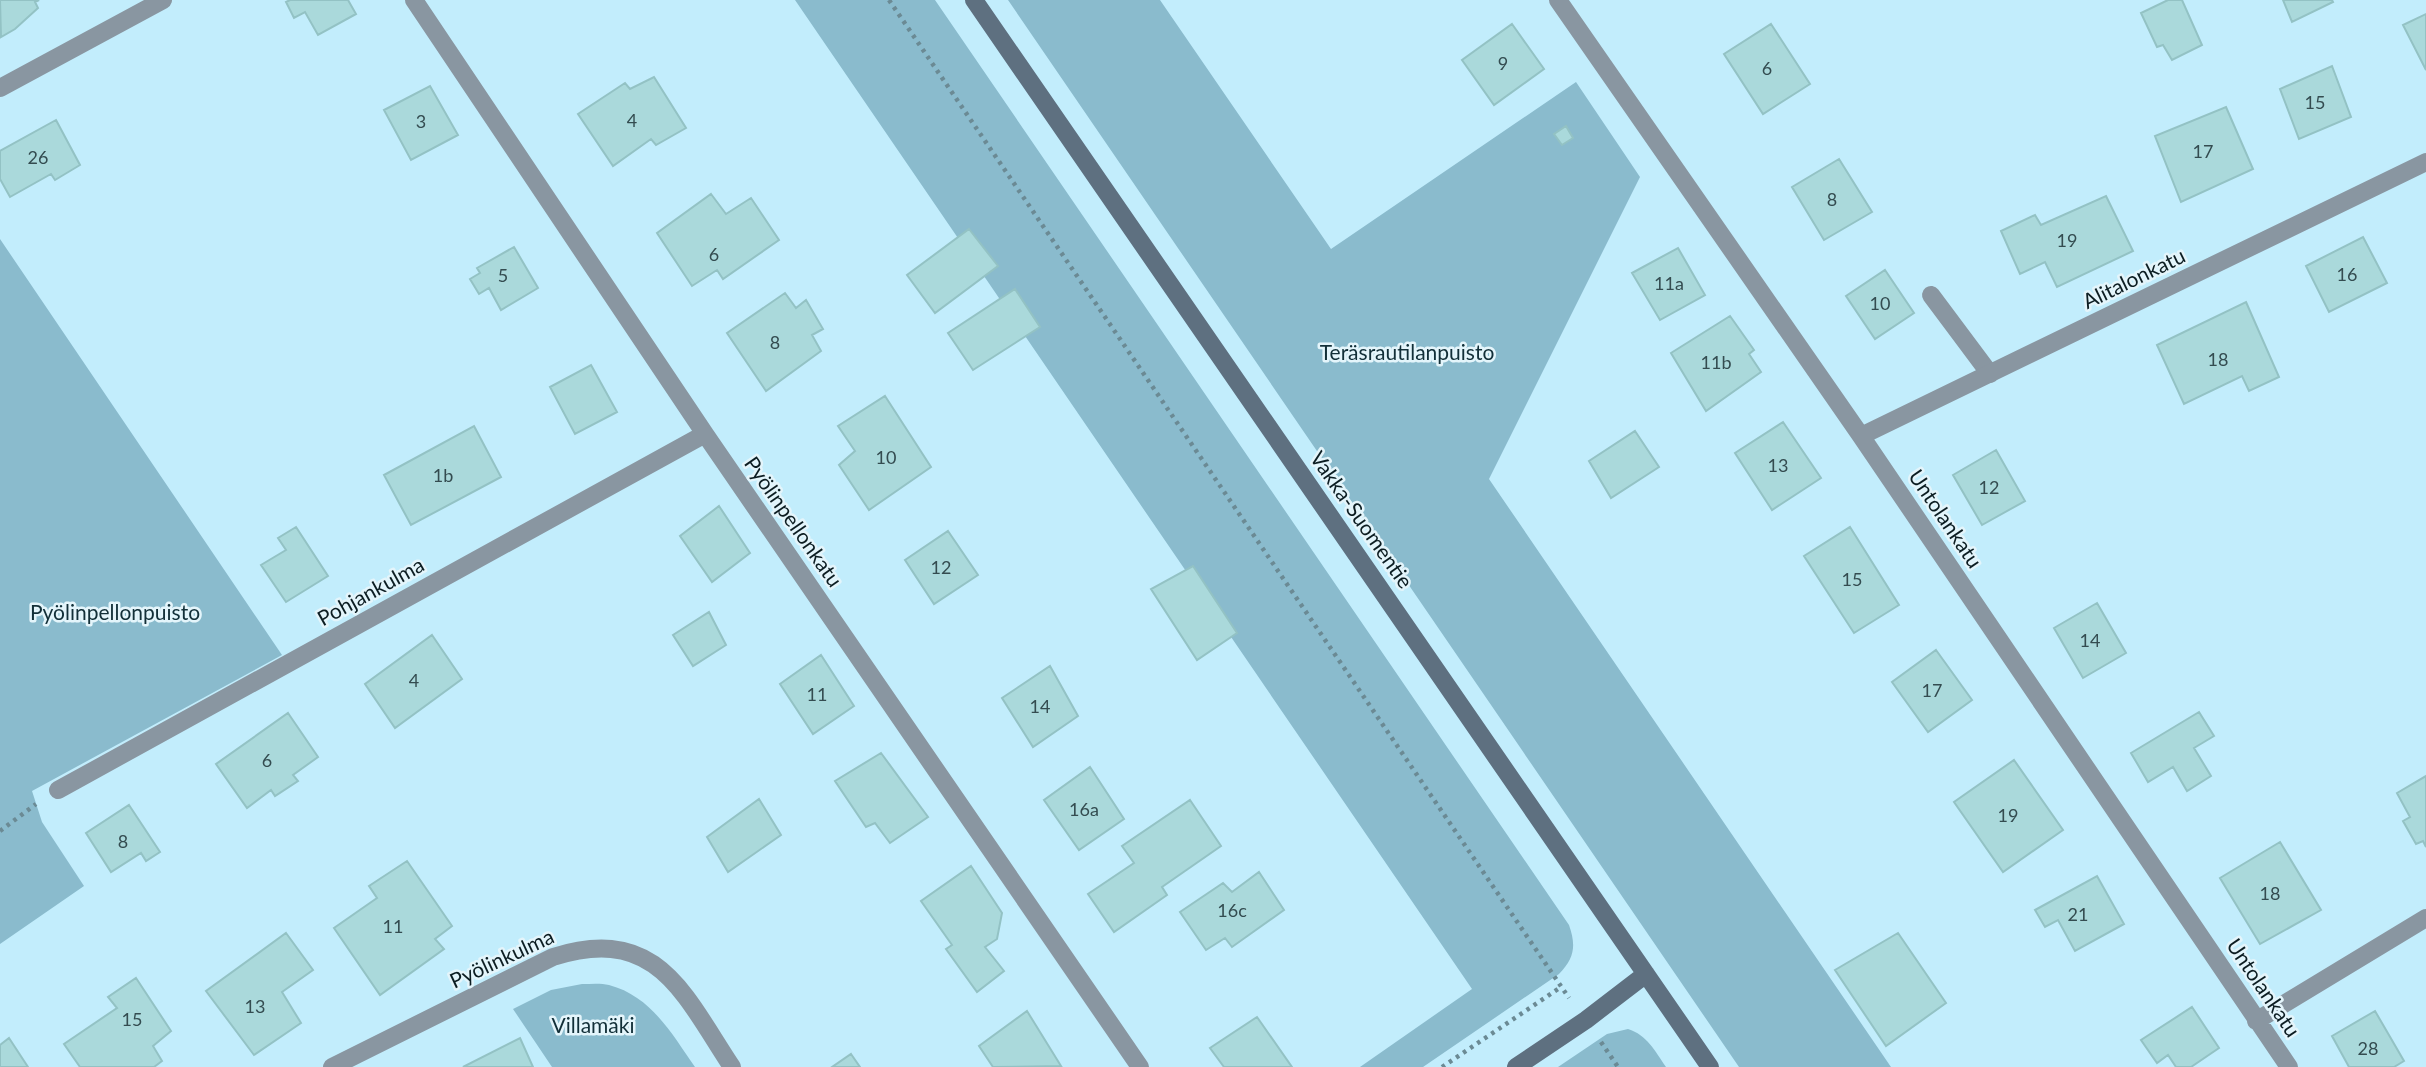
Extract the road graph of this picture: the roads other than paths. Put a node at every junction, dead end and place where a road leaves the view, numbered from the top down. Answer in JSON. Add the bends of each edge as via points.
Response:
{"nodes":[{"id":1,"x":163,"y":0,"type":"edge"},
{"id":2,"x":414,"y":0,"type":"edge"},
{"id":3,"x":974,"y":0,"type":"edge"},
{"id":4,"x":1558,"y":0,"type":"edge"},
{"id":5,"x":0,"y":88,"type":"edge"},
{"id":6,"x":2426,"y":162,"type":"edge"},
{"id":7,"x":1931,"y":295,"type":"dead end"},
{"id":8,"x":1990,"y":374,"type":"junction"},
{"id":9,"x":705,"y":434,"type":"junction"},
{"id":10,"x":1861,"y":436,"type":"junction"},
{"id":11,"x":58,"y":790,"type":"road end"},
{"id":12,"x":2426,"y":918,"type":"edge"},
{"id":13,"x":1646,"y":974,"type":"junction"},
{"id":14,"x":2256,"y":1021,"type":"junction"},
{"id":15,"x":332,"y":1067,"type":"edge"},
{"id":16,"x":732,"y":1067,"type":"edge"},
{"id":17,"x":1140,"y":1067,"type":"edge"},
{"id":18,"x":1517,"y":1067,"type":"edge"},
{"id":19,"x":1710,"y":1067,"type":"edge"},
{"id":20,"x":2289,"y":1067,"type":"edge"}],
"edges":[{"from":1,"to":5,"type":"street"},
{"from":2,"to":9,"type":"street","name":"Pyölinpellonkatu"},
{"from":3,"to":13,"type":"street","name":"Vakka-Suomentie"},
{"from":4,"to":10,"type":"street","name":"Untolankatu"},
{"from":6,"to":8,"type":"street","name":"Alitalonkatu"},
{"from":7,"to":8,"type":"street"},
{"from":8,"to":10,"type":"street","name":"Alitalonkatu"},
{"from":9,"to":11,"type":"street","name":"Pohjankulma"},
{"from":9,"to":17,"type":"street","name":"Pyölinpellonkatu"},
{"from":10,"to":14,"type":"street","name":"Untolankatu"},
{"from":12,"to":14,"type":"street"},
{"from":13,"to":18,"type":"street"},
{"from":13,"to":19,"type":"street","name":"Vakka-Suomentie"},
{"from":14,"to":20,"type":"street","name":"Untolankatu"},
{"from":15,"to":16,"type":"street","name":"Pyölinkulma","via":[[553,957],[608,947],[656,964],[673,980]]}]}
